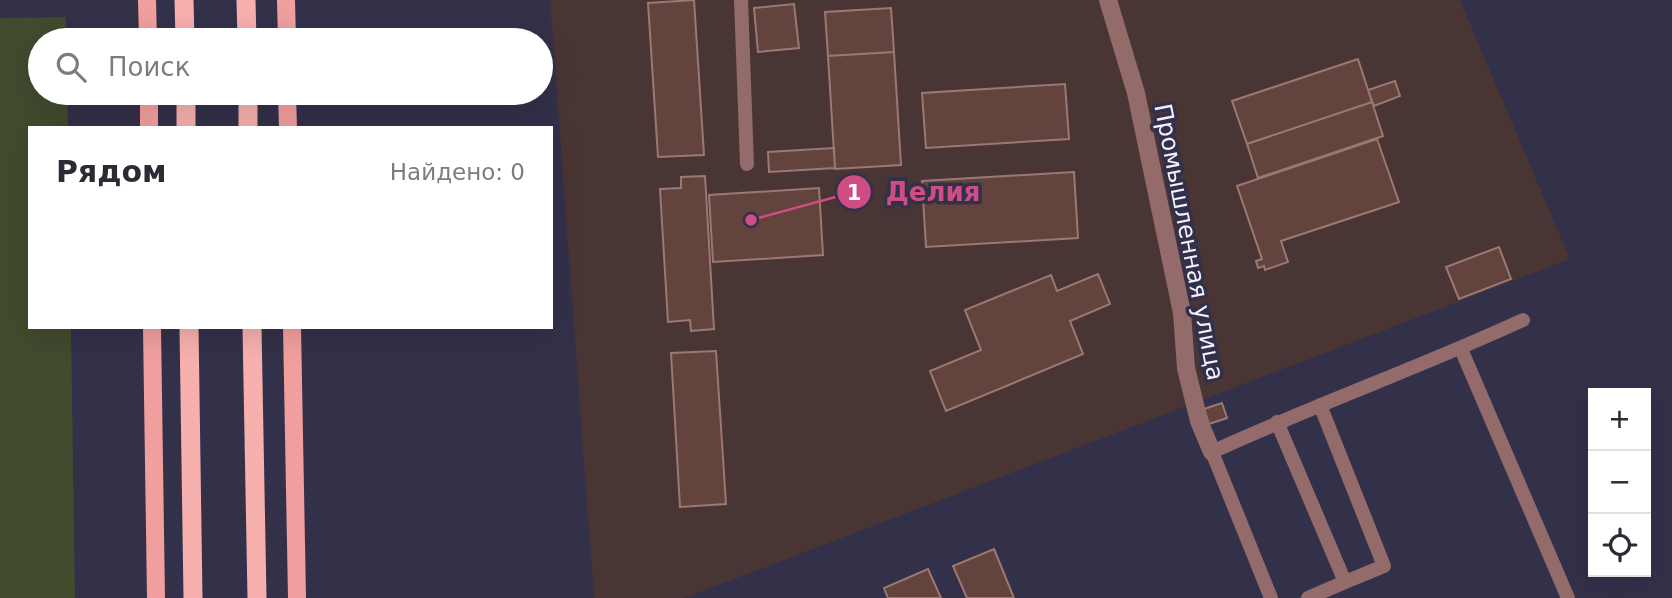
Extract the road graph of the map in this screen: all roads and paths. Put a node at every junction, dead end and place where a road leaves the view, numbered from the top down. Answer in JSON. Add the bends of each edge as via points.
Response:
{"nodes":[{"id":1,"x":147,"y":0,"type":"edge"},
{"id":2,"x":184,"y":0,"type":"edge"},
{"id":3,"x":246,"y":0,"type":"edge"},
{"id":4,"x":286,"y":0,"type":"edge"},
{"id":5,"x":741,"y":0,"type":"edge"},
{"id":6,"x":1108,"y":0,"type":"edge"},
{"id":7,"x":148,"y":28,"type":"edge"},
{"id":8,"x":185,"y":28,"type":"edge"},
{"id":9,"x":247,"y":28,"type":"edge"},
{"id":10,"x":286,"y":28,"type":"edge"},
{"id":11,"x":149,"y":105,"type":"edge"},
{"id":12,"x":186,"y":105,"type":"edge"},
{"id":13,"x":248,"y":105,"type":"edge"},
{"id":14,"x":288,"y":105,"type":"edge"},
{"id":15,"x":149,"y":126,"type":"edge"},
{"id":16,"x":186,"y":126,"type":"edge"},
{"id":17,"x":248,"y":126,"type":"edge"},
{"id":18,"x":288,"y":126,"type":"edge"},
{"id":19,"x":747,"y":164,"type":"dead end"},
{"id":20,"x":1523,"y":320,"type":"dead end"},
{"id":21,"x":152,"y":329,"type":"edge"},
{"id":22,"x":189,"y":329,"type":"edge"},
{"id":23,"x":252,"y":329,"type":"edge"},
{"id":24,"x":292,"y":329,"type":"edge"},
{"id":25,"x":1461,"y":349,"type":"junction"},
{"id":26,"x":1320,"y":405,"type":"junction"},
{"id":27,"x":1277,"y":422,"type":"junction"},
{"id":28,"x":1212,"y":452,"type":"junction"},
{"id":29,"x":1345,"y":582,"type":"junction"},
{"id":30,"x":156,"y":598,"type":"edge"},
{"id":31,"x":193,"y":598,"type":"edge"},
{"id":32,"x":257,"y":598,"type":"edge"},
{"id":33,"x":297,"y":598,"type":"edge"},
{"id":34,"x":1271,"y":598,"type":"edge"},
{"id":35,"x":1308,"y":598,"type":"edge"},
{"id":36,"x":1568,"y":598,"type":"edge"}],
"edges":[{"from":1,"to":7,"type":"main road"},
{"from":2,"to":8,"type":"highway"},
{"from":3,"to":9,"type":"highway"},
{"from":4,"to":10,"type":"main road"},
{"from":5,"to":19,"type":"lane"},
{"from":6,"to":28,"type":"street","name":"Промышленная улица","via":[[1136,93],[1182,313],[1186,368]]},
{"from":11,"to":15,"type":"main road"},
{"from":12,"to":16,"type":"highway"},
{"from":13,"to":17,"type":"highway"},
{"from":14,"to":18,"type":"main road"},
{"from":20,"to":25,"type":"lane"},
{"from":21,"to":30,"type":"main road"},
{"from":22,"to":31,"type":"highway"},
{"from":23,"to":32,"type":"highway"},
{"from":24,"to":33,"type":"main road"},
{"from":25,"to":26,"type":"lane"},
{"from":25,"to":36,"type":"lane"},
{"from":26,"to":27,"type":"lane"},
{"from":26,"to":29,"type":"lane","via":[[1384,566]]},
{"from":27,"to":28,"type":"lane"},
{"from":27,"to":29,"type":"lane"},
{"from":28,"to":34,"type":"lane"},
{"from":29,"to":35,"type":"lane"}]}
